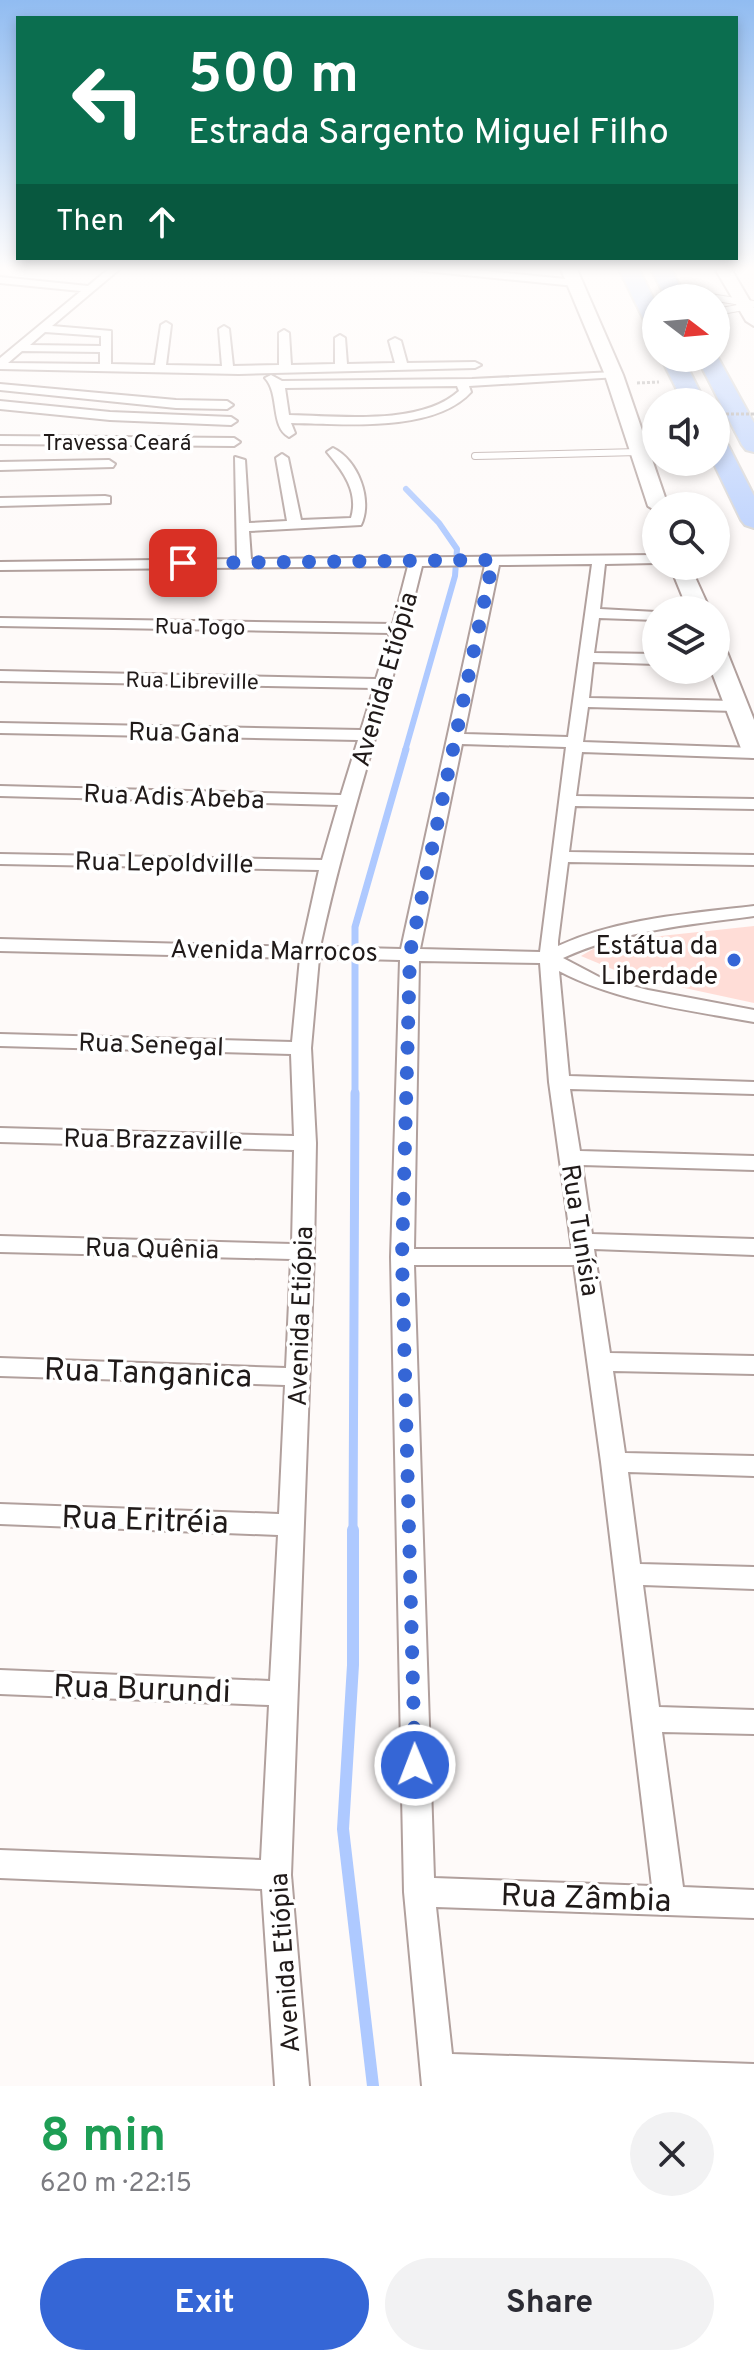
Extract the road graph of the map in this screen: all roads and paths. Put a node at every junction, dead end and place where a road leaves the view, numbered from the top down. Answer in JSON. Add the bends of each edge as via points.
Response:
{"nodes":[{"id":1,"x":105,"y":364,"type":"edge"},
{"id":2,"x":161,"y":364,"type":"edge"},
{"id":3,"x":228,"y":364,"type":"edge"},
{"id":4,"x":429,"y":364,"type":"edge"},
{"id":5,"x":468,"y":364,"type":"edge"},
{"id":6,"x":610,"y":364,"type":"edge"},
{"id":7,"x":0,"y":365,"type":"edge"},
{"id":8,"x":341,"y":366,"type":"joint"},
{"id":9,"x":402,"y":366,"type":"joint"},
{"id":10,"x":285,"y":367,"type":"joint"},
{"id":11,"x":105,"y":369,"type":"junction"},
{"id":12,"x":160,"y":369,"type":"junction"},
{"id":13,"x":228,"y":369,"type":"junction"},
{"id":14,"x":679,"y":372,"type":"edge"},
{"id":15,"x":715,"y":372,"type":"edge"},
{"id":16,"x":616,"y":378,"type":"junction"},
{"id":17,"x":467,"y":382,"type":"junction"},
{"id":18,"x":684,"y":382,"type":"junction"},
{"id":19,"x":279,"y":385,"type":"junction"},
{"id":20,"x":0,"y":387,"type":"edge"},
{"id":21,"x":687,"y":388,"type":"edge"},
{"id":22,"x":0,"y":405,"type":"edge"},
{"id":23,"x":227,"y":405,"type":"dead end"},
{"id":24,"x":730,"y":414,"type":"edge"},
{"id":25,"x":754,"y":414,"type":"edge"},
{"id":26,"x":283,"y":419,"type":"junction"},
{"id":27,"x":231,"y":421,"type":"dead end"},
{"id":28,"x":45,"y":426,"type":"junction"},
{"id":29,"x":289,"y":433,"type":"dead end"},
{"id":30,"x":0,"y":440,"type":"edge"},
{"id":31,"x":234,"y":442,"type":"dead end"},
{"id":32,"x":754,"y":445,"type":"edge"},
{"id":33,"x":333,"y":452,"type":"dead end"},
{"id":34,"x":639,"y":452,"type":"junction"},
{"id":35,"x":475,"y":456,"type":"dead end"},
{"id":36,"x":282,"y":458,"type":"dead end"},
{"id":37,"x":239,"y":460,"type":"dead end"},
{"id":38,"x":109,"y":464,"type":"dead end"},
{"id":39,"x":0,"y":466,"type":"edge"},
{"id":40,"x":730,"y":473,"type":"edge"},
{"id":41,"x":653,"y":492,"type":"edge"},
{"id":42,"x":105,"y":500,"type":"dead end"},
{"id":43,"x":0,"y":502,"type":"edge"},
{"id":44,"x":754,"y":520,"type":"edge"},
{"id":45,"x":295,"y":526,"type":"junction"},
{"id":46,"x":243,"y":527,"type":"junction"},
{"id":47,"x":642,"y":559,"type":"edge"},
{"id":48,"x":416,"y":560,"type":"junction"},
{"id":49,"x":493,"y":560,"type":"junction"},
{"id":50,"x":599,"y":560,"type":"junction"},
{"id":51,"x":244,"y":562,"type":"junction"},
{"id":52,"x":0,"y":566,"type":"edge"},
{"id":53,"x":592,"y":613,"type":"junction"},
{"id":54,"x":642,"y":615,"type":"edge"},
{"id":55,"x":0,"y":622,"type":"edge"},
{"id":56,"x":399,"y":629,"type":"junction"},
{"id":57,"x":586,"y":657,"type":"junction"},
{"id":58,"x":642,"y":659,"type":"edge"},
{"id":59,"x":0,"y":676,"type":"edge"},
{"id":60,"x":383,"y":684,"type":"junction"},
{"id":61,"x":727,"y":684,"type":"edge"},
{"id":62,"x":581,"y":702,"type":"junction"},
{"id":63,"x":735,"y":706,"type":"junction"},
{"id":64,"x":0,"y":728,"type":"edge"},
{"id":65,"x":369,"y":735,"type":"junction"},
{"id":66,"x":454,"y":739,"type":"junction"},
{"id":67,"x":574,"y":744,"type":"junction"},
{"id":68,"x":754,"y":752,"type":"edge"},
{"id":69,"x":0,"y":791,"type":"edge"},
{"id":70,"x":349,"y":800,"type":"junction"},
{"id":71,"x":568,"y":801,"type":"junction"},
{"id":72,"x":754,"y":804,"type":"edge"},
{"id":73,"x":560,"y":857,"type":"junction"},
{"id":74,"x":0,"y":859,"type":"edge"},
{"id":75,"x":754,"y":860,"type":"edge"},
{"id":76,"x":329,"y":865,"type":"junction"},
{"id":77,"x":754,"y":911,"type":"edge"},
{"id":78,"x":0,"y":945,"type":"edge"},
{"id":79,"x":320,"y":951,"type":"junction"},
{"id":80,"x":401,"y":953,"type":"junction"},
{"id":81,"x":548,"y":958,"type":"junction"},
{"id":82,"x":754,"y":1016,"type":"edge"},
{"id":83,"x":0,"y":1040,"type":"edge"},
{"id":84,"x":301,"y":1048,"type":"junction"},
{"id":85,"x":559,"y":1082,"type":"junction"},
{"id":86,"x":754,"y":1088,"type":"edge"},
{"id":87,"x":0,"y":1135,"type":"edge"},
{"id":88,"x":305,"y":1143,"type":"junction"},
{"id":89,"x":570,"y":1158,"type":"junction"},
{"id":90,"x":754,"y":1163,"type":"edge"},
{"id":91,"x":0,"y":1244,"type":"edge"},
{"id":92,"x":754,"y":1247,"type":"edge"},
{"id":93,"x":585,"y":1249,"type":"junction"},
{"id":94,"x":303,"y":1252,"type":"junction"},
{"id":95,"x":402,"y":1257,"type":"junction"},
{"id":96,"x":601,"y":1362,"type":"junction"},
{"id":97,"x":754,"y":1365,"type":"edge"},
{"id":98,"x":0,"y":1367,"type":"edge"},
{"id":99,"x":297,"y":1377,"type":"junction"},
{"id":100,"x":614,"y":1462,"type":"junction"},
{"id":101,"x":754,"y":1466,"type":"edge"},
{"id":102,"x":0,"y":1514,"type":"edge"},
{"id":103,"x":291,"y":1525,"type":"junction"},
{"id":104,"x":628,"y":1574,"type":"junction"},
{"id":105,"x":754,"y":1578,"type":"edge"},
{"id":106,"x":0,"y":1682,"type":"edge"},
{"id":107,"x":283,"y":1694,"type":"junction"},
{"id":108,"x":646,"y":1719,"type":"junction"},
{"id":109,"x":754,"y":1722,"type":"edge"},
{"id":110,"x":0,"y":1864,"type":"edge"},
{"id":111,"x":276,"y":1875,"type":"junction"},
{"id":112,"x":419,"y":1892,"type":"junction"},
{"id":113,"x":669,"y":1899,"type":"junction"},
{"id":114,"x":754,"y":1904,"type":"edge"},
{"id":115,"x":438,"y":2078,"type":"edge"},
{"id":116,"x":754,"y":2081,"type":"edge"},
{"id":117,"x":292,"y":2086,"type":"edge"}],
"edges":[{"from":1,"to":11,"type":"street"},
{"from":2,"to":12,"type":"street"},
{"from":3,"to":13,"type":"street"},
{"from":4,"to":9,"type":"street"},
{"from":5,"to":17,"type":"street"},
{"from":6,"to":16,"type":"street"},
{"from":7,"to":11,"type":"street"},
{"from":8,"to":9,"type":"street"},
{"from":8,"to":10,"type":"street"},
{"from":10,"to":13,"type":"street"},
{"from":11,"to":12,"type":"street"},
{"from":12,"to":13,"type":"street"},
{"from":13,"to":19,"type":"street","via":[[266,376]]},
{"from":14,"to":18,"type":"highway"},
{"from":15,"to":32,"type":"highway"},
{"from":16,"to":17,"type":"street"},
{"from":16,"to":18,"type":"path"},
{"from":16,"to":34,"type":"street"},
{"from":17,"to":19,"type":"street"},
{"from":17,"to":26,"type":"street","via":[[465,392],[450,405],[392,417]]},
{"from":18,"to":21,"type":"highway"},
{"from":19,"to":26,"type":"street"},
{"from":20,"to":23,"type":"street"},
{"from":22,"to":28,"type":"street"},
{"from":24,"to":25,"type":"path","bridge":true},
{"from":26,"to":29,"type":"street"},
{"from":27,"to":28,"type":"street","via":[[144,419]]},
{"from":28,"to":30,"type":"street","name":"Travessa Ceará"},
{"from":28,"to":31,"type":"street","name":"Travessa Ceará"},
{"from":33,"to":45,"type":"street","via":[[355,484],[359,519]]},
{"from":34,"to":35,"type":"lane"},
{"from":34,"to":41,"type":"street"},
{"from":36,"to":45,"type":"street"},
{"from":37,"to":46,"type":"street"},
{"from":38,"to":39,"type":"street"},
{"from":40,"to":44,"type":"highway"},
{"from":42,"to":43,"type":"street"},
{"from":45,"to":46,"type":"street"},
{"from":46,"to":51,"type":"street"},
{"from":47,"to":50,"type":"street"},
{"from":48,"to":49,"type":"street"},
{"from":48,"to":51,"type":"street"},
{"from":48,"to":56,"type":"street","name":"Avenida Etiópia"},
{"from":49,"to":50,"type":"street"},
{"from":49,"to":66,"type":"street"},
{"from":50,"to":53,"type":"street","name":"Rua Tunísia"},
{"from":51,"to":52,"type":"street"},
{"from":53,"to":54,"type":"street"},
{"from":53,"to":57,"type":"street","name":"Rua Tunísia"},
{"from":55,"to":56,"type":"street","name":"Rua Togo"},
{"from":56,"to":60,"type":"street","name":"Avenida Etiópia"},
{"from":57,"to":58,"type":"street"},
{"from":57,"to":62,"type":"street","name":"Rua Tunísia"},
{"from":59,"to":60,"type":"street","name":"Rua Libreville"},
{"from":60,"to":65,"type":"street","name":"Avenida Etiópia"},
{"from":61,"to":63,"type":"street"},
{"from":62,"to":63,"type":"street"},
{"from":62,"to":67,"type":"street","name":"Rua Tunísia"},
{"from":63,"to":68,"type":"street"},
{"from":64,"to":65,"type":"street","name":"Rua Gana"},
{"from":65,"to":70,"type":"street","name":"Avenida Etiópia"},
{"from":66,"to":67,"type":"street"},
{"from":66,"to":80,"type":"street"},
{"from":67,"to":68,"type":"street"},
{"from":67,"to":71,"type":"street","name":"Rua Tunísia"},
{"from":69,"to":70,"type":"street","name":"Rua Adis Abeba"},
{"from":70,"to":76,"type":"street","name":"Avenida Etiópia"},
{"from":71,"to":72,"type":"street"},
{"from":71,"to":73,"type":"street","name":"Rua Tunísia"},
{"from":73,"to":75,"type":"street"},
{"from":73,"to":81,"type":"street","name":"Rua Tunísia"},
{"from":74,"to":76,"type":"street","name":"Rua Lepoldville"},
{"from":76,"to":79,"type":"street","name":"Avenida Etiópia"},
{"from":77,"to":81,"type":"street","via":[[636,927],[592,938]]},
{"from":78,"to":79,"type":"street","name":"Avenida Marrocos"},
{"from":79,"to":80,"type":"street","name":"Avenida Marrocos"},
{"from":79,"to":84,"type":"street","name":"Avenida Etiópia"},
{"from":80,"to":81,"type":"street","name":"Avenida Marrocos"},
{"from":80,"to":95,"type":"street"},
{"from":81,"to":82,"type":"street","via":[[594,982]]},
{"from":81,"to":85,"type":"street","name":"Rua Tunísia"},
{"from":83,"to":84,"type":"street","name":"Rua Senegal"},
{"from":84,"to":88,"type":"street","name":"Avenida Etiópia"},
{"from":85,"to":86,"type":"street"},
{"from":85,"to":89,"type":"street","name":"Rua Tunísia"},
{"from":87,"to":88,"type":"street","name":"Rua Brazzaville"},
{"from":88,"to":94,"type":"street","name":"Avenida Etiópia"},
{"from":89,"to":90,"type":"street"},
{"from":89,"to":93,"type":"street","name":"Rua Tunísia"},
{"from":91,"to":94,"type":"street","name":"Rua Quênia"},
{"from":92,"to":93,"type":"street"},
{"from":93,"to":95,"type":"street"},
{"from":93,"to":96,"type":"street","name":"Rua Tunísia"},
{"from":94,"to":99,"type":"street","name":"Avenida Etiópia"},
{"from":95,"to":112,"type":"street"},
{"from":96,"to":97,"type":"street"},
{"from":96,"to":100,"type":"street","name":"Rua Tunísia"},
{"from":98,"to":99,"type":"street","name":"Rua Tanganica"},
{"from":99,"to":103,"type":"street","name":"Avenida Etiópia"},
{"from":100,"to":101,"type":"street"},
{"from":100,"to":104,"type":"street","name":"Rua Tunísia"},
{"from":102,"to":103,"type":"street","name":"Rua Eritréia"},
{"from":103,"to":107,"type":"street","name":"Avenida Etiópia"},
{"from":104,"to":105,"type":"street"},
{"from":104,"to":108,"type":"street","name":"Rua Tunísia"},
{"from":106,"to":107,"type":"street","name":"Rua Burundi"},
{"from":107,"to":111,"type":"street","name":"Avenida Etiópia"},
{"from":108,"to":109,"type":"street"},
{"from":108,"to":113,"type":"street","name":"Rua Tunísia"},
{"from":110,"to":111,"type":"street"},
{"from":111,"to":117,"type":"street","name":"Avenida Etiópia"},
{"from":112,"to":113,"type":"street","name":"Rua Zâmbia"},
{"from":112,"to":115,"type":"street"},
{"from":113,"to":114,"type":"street","name":"Rua Zâmbia"},
{"from":115,"to":116,"type":"street"}]}
